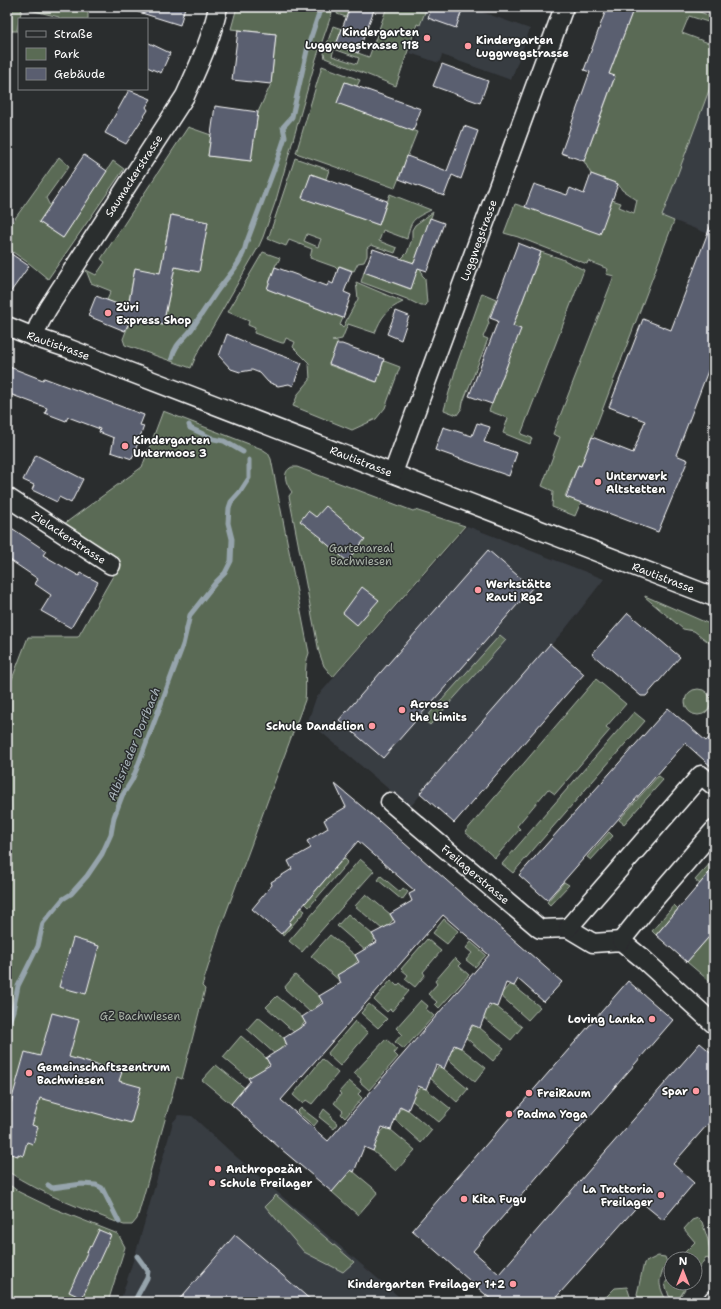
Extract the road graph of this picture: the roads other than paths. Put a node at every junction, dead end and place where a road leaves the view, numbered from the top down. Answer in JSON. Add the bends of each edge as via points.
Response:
{"nodes":[{"id":1,"x":218,"y":7,"type":"edge"},
{"id":2,"x":564,"y":7,"type":"edge"},
{"id":3,"x":7,"y":326,"type":"edge"},
{"id":4,"x":34,"y":337,"type":"junction"},
{"id":5,"x":393,"y":473,"type":"junction"},
{"id":6,"x":7,"y":497,"type":"edge"},
{"id":7,"x":111,"y":565,"type":"dead end"},
{"id":8,"x":714,"y":597,"type":"edge"},
{"id":9,"x":714,"y":786,"type":"edge"},
{"id":10,"x":390,"y":802,"type":"dead end"},
{"id":11,"x":714,"y":830,"type":"edge"},
{"id":12,"x":568,"y":928,"type":"junction"},
{"id":13,"x":621,"y":941,"type":"junction"},
{"id":14,"x":714,"y":1024,"type":"edge"},
{"id":15,"x":714,"y":1299,"type":"edge"},
{"id":16,"x":712,"y":1302,"type":"edge"}],
"edges":[{"from":1,"to":4,"type":"street","name":"Saumackerstrasse","via":[[202,59],[185,96],[48,308]]},
{"from":2,"to":5,"type":"street","name":"Luggwegstrasse"},
{"from":3,"to":4,"type":"street","name":"Rautistrasse"},
{"from":4,"to":5,"type":"street","name":"Rautistrasse"},
{"from":5,"to":8,"type":"street","name":"Rautistrasse"},
{"from":6,"to":7,"type":"street","name":"Zielackerstrasse"},
{"from":9,"to":12,"type":"street","via":[[701,775]]},
{"from":10,"to":12,"type":"street","name":"Freilagerstrasse","via":[[540,929]]},
{"from":11,"to":13,"type":"street"},
{"from":12,"to":13,"type":"street","via":[[593,943]]},
{"from":13,"to":14,"type":"street"},
{"from":15,"to":16,"type":"street"}]}
